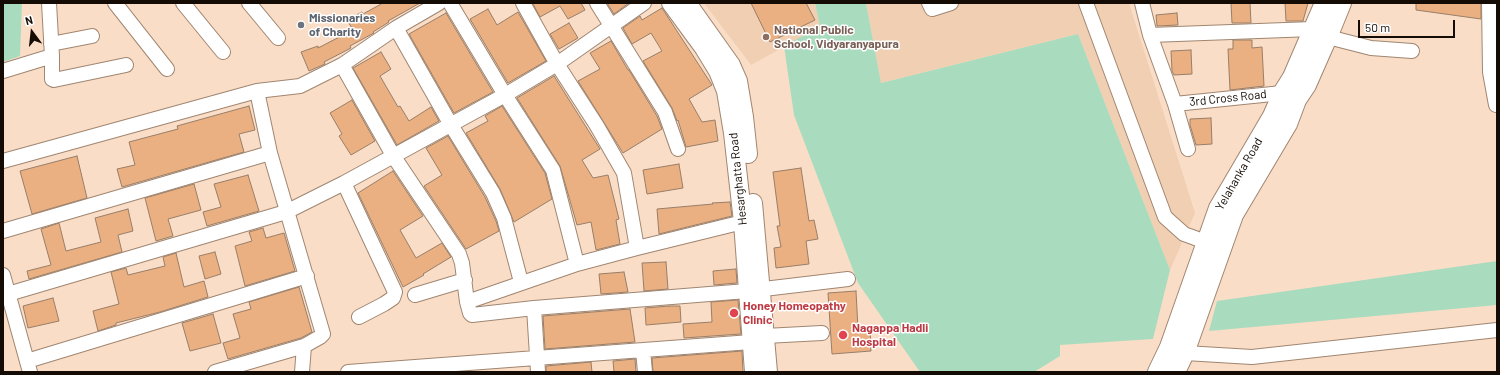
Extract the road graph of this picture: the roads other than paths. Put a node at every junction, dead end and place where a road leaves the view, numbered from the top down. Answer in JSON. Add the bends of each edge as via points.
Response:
{"nodes":[{"id":1,"x":50,"y":3,"type":"edge"},
{"id":2,"x":115,"y":3,"type":"edge"},
{"id":3,"x":183,"y":3,"type":"edge"},
{"id":4,"x":249,"y":3,"type":"edge"},
{"id":5,"x":439,"y":3,"type":"edge"},
{"id":6,"x":450,"y":3,"type":"edge"},
{"id":7,"x":523,"y":3,"type":"edge"},
{"id":8,"x":597,"y":3,"type":"edge"},
{"id":9,"x":644,"y":3,"type":"edge"},
{"id":10,"x":671,"y":3,"type":"edge"},
{"id":11,"x":687,"y":3,"type":"edge"},
{"id":12,"x":930,"y":3,"type":"edge"},
{"id":13,"x":951,"y":3,"type":"edge"},
{"id":14,"x":1086,"y":3,"type":"edge"},
{"id":15,"x":1142,"y":3,"type":"edge"},
{"id":16,"x":1324,"y":3,"type":"edge"},
{"id":17,"x":1342,"y":3,"type":"edge"},
{"id":18,"x":1489,"y":3,"type":"edge"},
{"id":19,"x":612,"y":26,"type":"junction"},
{"id":20,"x":396,"y":28,"type":"junction"},
{"id":21,"x":1321,"y":33,"type":"junction"},
{"id":22,"x":1150,"y":35,"type":"junction"},
{"id":23,"x":92,"y":36,"type":"dead end"},
{"id":24,"x":278,"y":38,"type":"dead end"},
{"id":25,"x":51,"y":50,"type":"junction"},
{"id":26,"x":1412,"y":51,"type":"dead end"},
{"id":27,"x":223,"y":52,"type":"dead end"},
{"id":28,"x":557,"y":64,"type":"junction"},
{"id":29,"x":126,"y":65,"type":"dead end"},
{"id":30,"x":342,"y":65,"type":"junction"},
{"id":31,"x":167,"y":69,"type":"dead end"},
{"id":32,"x":3,"y":71,"type":"edge"},
{"id":33,"x":257,"y":91,"type":"junction"},
{"id":34,"x":1282,"y":93,"type":"junction"},
{"id":35,"x":506,"y":95,"type":"junction"},
{"id":36,"x":1175,"y":104,"type":"junction"},
{"id":37,"x":1497,"y":105,"type":"edge"},
{"id":38,"x":451,"y":125,"type":"junction"},
{"id":39,"x":1188,"y":149,"type":"dead end"},
{"id":40,"x":678,"y":150,"type":"dead end"},
{"id":41,"x":270,"y":153,"type":"junction"},
{"id":42,"x":394,"y":157,"type":"junction"},
{"id":43,"x":3,"y":161,"type":"edge"},
{"id":44,"x":344,"y":183,"type":"junction"},
{"id":45,"x":286,"y":212,"type":"junction"},
{"id":46,"x":743,"y":222,"type":"junction"},
{"id":47,"x":3,"y":231,"type":"edge"},
{"id":48,"x":1206,"y":242,"type":"junction"},
{"id":49,"x":637,"y":248,"type":"junction"},
{"id":50,"x":577,"y":264,"type":"junction"},
{"id":51,"x":3,"y":275,"type":"edge"},
{"id":52,"x":307,"y":276,"type":"junction"},
{"id":53,"x":848,"y":279,"type":"dead end"},
{"id":54,"x":465,"y":280,"type":"junction"},
{"id":55,"x":521,"y":282,"type":"junction"},
{"id":56,"x":754,"y":290,"type":"junction"},
{"id":57,"x":8,"y":294,"type":"junction"},
{"id":58,"x":415,"y":295,"type":"dead end"},
{"id":59,"x":467,"y":302,"type":"junction"},
{"id":60,"x":534,"y":308,"type":"junction"},
{"id":61,"x":359,"y":317,"type":"dead end"},
{"id":62,"x":1497,"y":330,"type":"edge"},
{"id":63,"x":822,"y":333,"type":"dead end"},
{"id":64,"x":758,"y":339,"type":"junction"},
{"id":65,"x":304,"y":346,"type":"junction"},
{"id":66,"x":642,"y":350,"type":"junction"},
{"id":67,"x":1177,"y":350,"type":"junction"},
{"id":68,"x":536,"y":357,"type":"junction"},
{"id":69,"x":28,"y":367,"type":"edge"},
{"id":70,"x":215,"y":372,"type":"edge"},
{"id":71,"x":302,"y":372,"type":"edge"},
{"id":72,"x":348,"y":372,"type":"edge"},
{"id":73,"x":538,"y":372,"type":"edge"},
{"id":74,"x":645,"y":372,"type":"edge"},
{"id":75,"x":754,"y":372,"type":"edge"},
{"id":76,"x":768,"y":372,"type":"edge"},
{"id":77,"x":1156,"y":372,"type":"edge"},
{"id":78,"x":1176,"y":372,"type":"edge"}],
"edges":[{"from":1,"to":25,"type":"street"},
{"from":2,"to":31,"type":"street"},
{"from":3,"to":27,"type":"street"},
{"from":4,"to":24,"type":"street"},
{"from":5,"to":20,"type":"street"},
{"from":6,"to":35,"type":"street"},
{"from":7,"to":28,"type":"street"},
{"from":8,"to":19,"type":"street"},
{"from":9,"to":19,"type":"street"},
{"from":10,"to":46,"type":"main road","name":"Hesarghatta Road","via":[[704,48],[726,91],[734,132]]},
{"from":11,"to":56,"type":"main road","name":"Hesarghatta Road","via":[[731,65],[738,81],[744,117]]},
{"from":12,"to":13,"type":"street","via":[[932,9]]},
{"from":14,"to":48,"type":"street","via":[[1165,217],[1184,234]]},
{"from":15,"to":22,"type":"street"},
{"from":16,"to":21,"type":"main road","name":"Yelahanka Road"},
{"from":17,"to":21,"type":"main road","name":"Yelahanka Road"},
{"from":18,"to":37,"type":"street","via":[[1490,72]]},
{"from":19,"to":28,"type":"street"},
{"from":19,"to":40,"type":"street","via":[[665,112]]},
{"from":20,"to":30,"type":"street"},
{"from":20,"to":38,"type":"street"},
{"from":21,"to":22,"type":"street"},
{"from":21,"to":26,"type":"street","via":[[1372,48]]},
{"from":21,"to":34,"type":"main road","name":"Yelahanka Road"},
{"from":21,"to":67,"type":"main road","name":"Yelahanka Road","via":[[1307,85],[1297,100],[1288,124],[1234,216]]},
{"from":22,"to":36,"type":"street"},
{"from":23,"to":25,"type":"street"},
{"from":25,"to":29,"type":"street","via":[[54,80]]},
{"from":25,"to":32,"type":"street"},
{"from":28,"to":35,"type":"street"},
{"from":28,"to":49,"type":"street","via":[[624,173]]},
{"from":30,"to":33,"type":"street","via":[[300,86]]},
{"from":30,"to":42,"type":"street"},
{"from":33,"to":41,"type":"street"},
{"from":33,"to":43,"type":"street"},
{"from":34,"to":36,"type":"street","name":"3rd Cross Road"},
{"from":34,"to":48,"type":"main road","name":"Yelahanka Road","via":[[1272,116],[1218,208]]},
{"from":35,"to":38,"type":"street"},
{"from":35,"to":50,"type":"street","via":[[553,170]]},
{"from":36,"to":39,"type":"street"},
{"from":38,"to":42,"type":"street"},
{"from":38,"to":55,"type":"street","via":[[493,193],[504,218]]},
{"from":41,"to":45,"type":"street"},
{"from":41,"to":47,"type":"street"},
{"from":42,"to":44,"type":"street"},
{"from":42,"to":54,"type":"street","via":[[459,254]]},
{"from":44,"to":45,"type":"street"},
{"from":44,"to":61,"type":"street","via":[[395,292],[393,298]]},
{"from":45,"to":52,"type":"street"},
{"from":45,"to":57,"type":"street"},
{"from":46,"to":49,"type":"street"},
{"from":46,"to":56,"type":"main road","name":"Hesarghatta Road"},
{"from":48,"to":67,"type":"main road","name":"Yelahanka Road"},
{"from":49,"to":50,"type":"street"},
{"from":50,"to":55,"type":"street"},
{"from":51,"to":57,"type":"street"},
{"from":52,"to":65,"type":"street","via":[[323,334]]},
{"from":52,"to":69,"type":"street"},
{"from":53,"to":56,"type":"street"},
{"from":54,"to":58,"type":"street"},
{"from":54,"to":59,"type":"street"},
{"from":55,"to":59,"type":"street"},
{"from":56,"to":60,"type":"street"},
{"from":56,"to":64,"type":"main road","name":"Hesarghatta Road"},
{"from":57,"to":69,"type":"street"},
{"from":59,"to":60,"type":"street","via":[[472,315]]},
{"from":60,"to":68,"type":"street"},
{"from":62,"to":67,"type":"street","via":[[1252,357]]},
{"from":63,"to":64,"type":"street"},
{"from":64,"to":66,"type":"street"},
{"from":64,"to":75,"type":"main road","name":"Hesarghatta Road"},
{"from":64,"to":76,"type":"main road","name":"Hesarghatta Road"},
{"from":65,"to":70,"type":"street"},
{"from":65,"to":71,"type":"street"},
{"from":66,"to":68,"type":"street"},
{"from":66,"to":74,"type":"street"},
{"from":67,"to":77,"type":"main road","name":"Yelahanka Road"},
{"from":67,"to":78,"type":"main road","name":"Yelahanka Road"},
{"from":68,"to":72,"type":"street"},
{"from":68,"to":73,"type":"street"}]}
